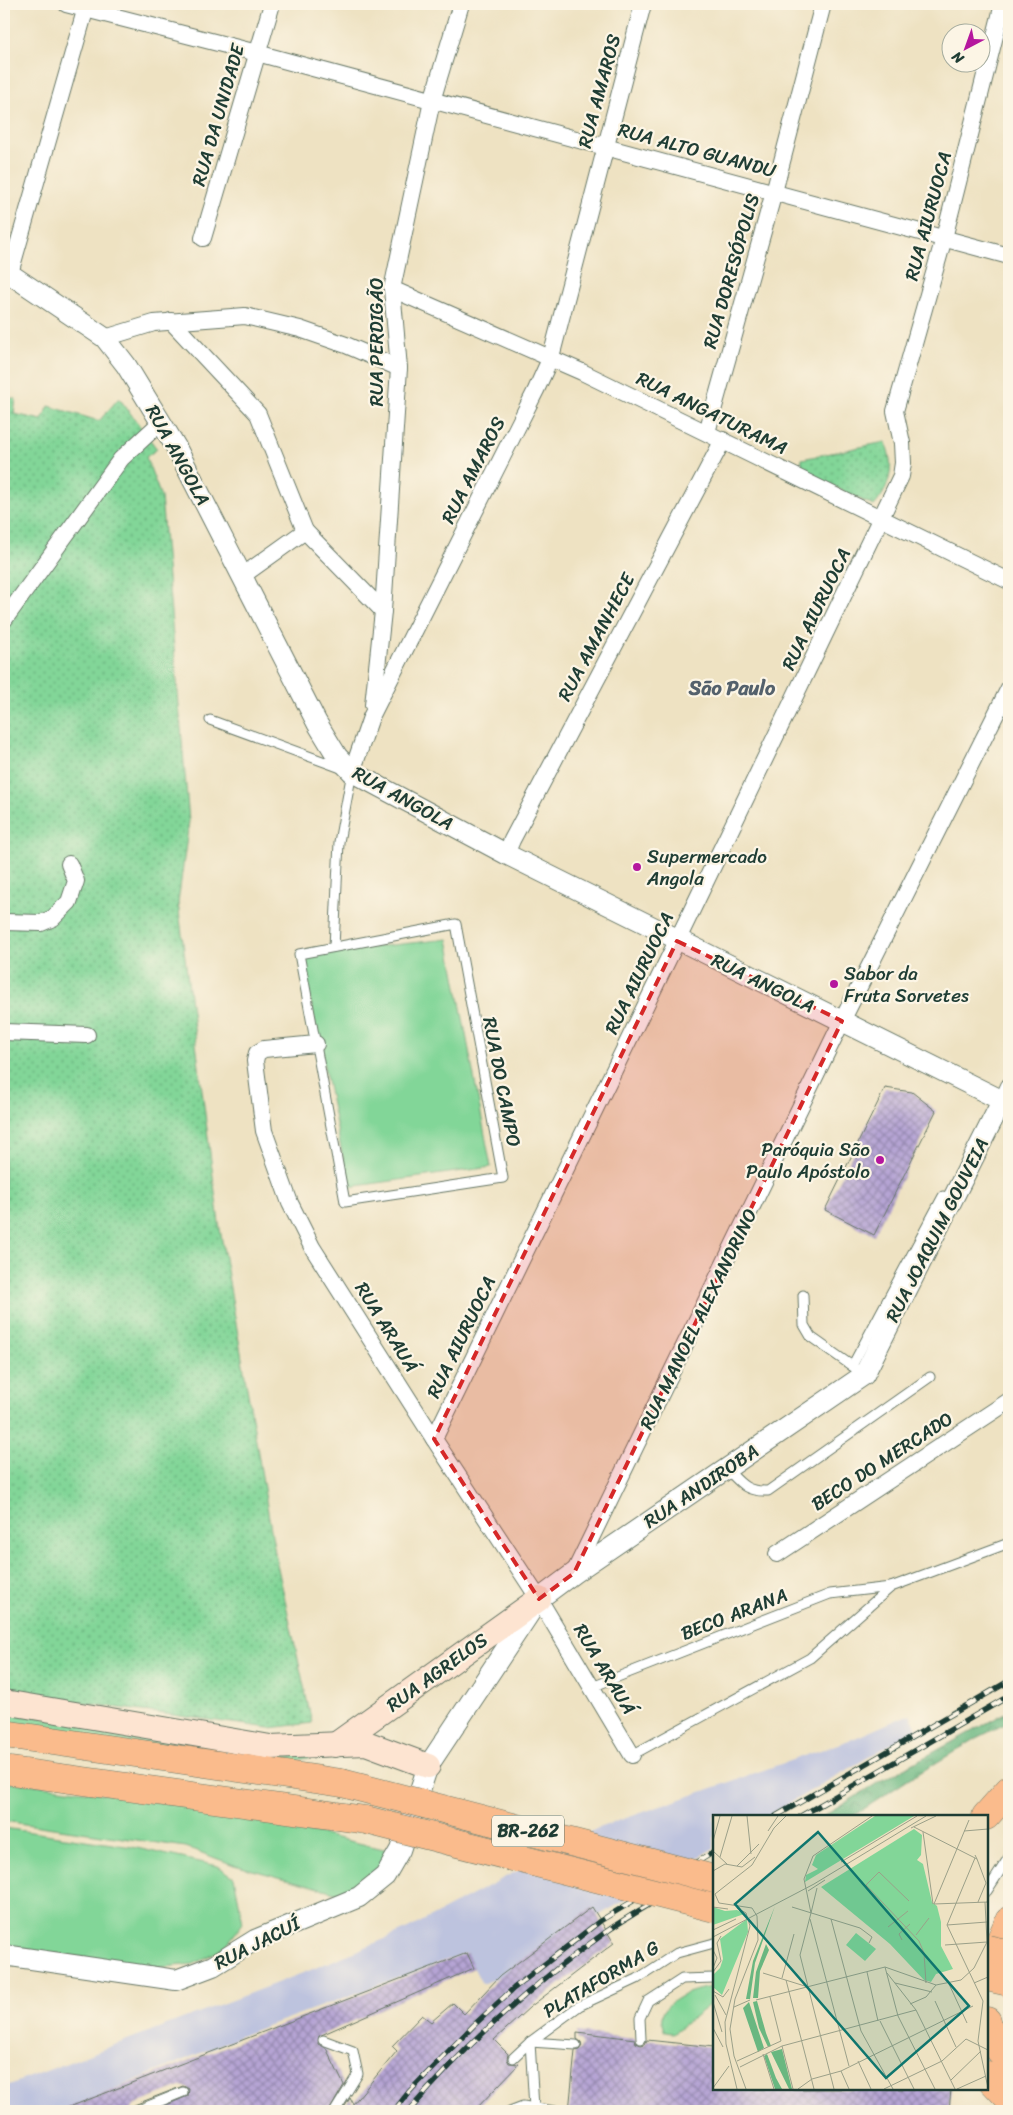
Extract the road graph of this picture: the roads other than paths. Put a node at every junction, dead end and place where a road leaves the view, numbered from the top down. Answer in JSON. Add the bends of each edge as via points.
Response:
{"nodes":[{"id":1,"x":66,"y":4,"type":"edge"},
{"id":2,"x":272,"y":4,"type":"edge"},
{"id":3,"x":461,"y":4,"type":"edge"},
{"id":4,"x":643,"y":4,"type":"edge"},
{"id":5,"x":823,"y":4,"type":"edge"},
{"id":6,"x":1003,"y":4,"type":"edge"},
{"id":7,"x":86,"y":7,"type":"edge"},
{"id":8,"x":258,"y":53,"type":"junction"},
{"id":9,"x":432,"y":100,"type":"junction"},
{"id":10,"x":604,"y":146,"type":"junction"},
{"id":11,"x":774,"y":192,"type":"junction"},
{"id":12,"x":203,"y":238,"type":"dead end"},
{"id":13,"x":944,"y":238,"type":"junction"},
{"id":14,"x":1009,"y":256,"type":"edge"},
{"id":15,"x":7,"y":272,"type":"edge"},
{"id":16,"x":392,"y":289,"type":"junction"},
{"id":17,"x":171,"y":321,"type":"junction"},
{"id":18,"x":105,"y":338,"type":"junction"},
{"id":19,"x":551,"y":357,"type":"junction"},
{"id":20,"x":399,"y":368,"type":"junction"},
{"id":21,"x":161,"y":422,"type":"junction"},
{"id":22,"x":707,"y":432,"type":"junction"},
{"id":23,"x":723,"y":440,"type":"junction"},
{"id":24,"x":882,"y":518,"type":"junction"},
{"id":25,"x":305,"y":531,"type":"junction"},
{"id":26,"x":242,"y":576,"type":"junction"},
{"id":27,"x":1009,"y":581,"type":"edge"},
{"id":28,"x":383,"y":611,"type":"junction"},
{"id":29,"x":4,"y":620,"type":"edge"},
{"id":30,"x":1009,"y":688,"type":"edge"},
{"id":31,"x":372,"y":717,"type":"junction"},
{"id":32,"x":210,"y":720,"type":"dead end"},
{"id":33,"x":352,"y":772,"type":"junction"},
{"id":34,"x":506,"y":854,"type":"junction"},
{"id":35,"x":69,"y":864,"type":"dead end"},
{"id":36,"x":4,"y":922,"type":"edge"},
{"id":37,"x":677,"y":941,"type":"junction"},
{"id":38,"x":334,"y":947,"type":"junction"},
{"id":39,"x":842,"y":1021,"type":"junction"},
{"id":40,"x":4,"y":1032,"type":"edge"},
{"id":41,"x":87,"y":1035,"type":"dead end"},
{"id":42,"x":316,"y":1044,"type":"junction"},
{"id":43,"x":1007,"y":1101,"type":"edge"},
{"id":44,"x":943,"y":1196,"type":"dead end"},
{"id":45,"x":804,"y":1295,"type":"dead end"},
{"id":46,"x":858,"y":1370,"type":"junction"},
{"id":47,"x":930,"y":1377,"type":"dead end"},
{"id":48,"x":1009,"y":1401,"type":"edge"},
{"id":49,"x":434,"y":1440,"type":"junction"},
{"id":50,"x":727,"y":1469,"type":"junction"},
{"id":51,"x":1009,"y":1543,"type":"edge"},
{"id":52,"x":777,"y":1554,"type":"dead end"},
{"id":53,"x":574,"y":1573,"type":"junction"},
{"id":54,"x":891,"y":1587,"type":"junction"},
{"id":55,"x":539,"y":1599,"type":"junction"},
{"id":56,"x":592,"y":1686,"type":"junction"},
{"id":57,"x":4,"y":1702,"type":"edge"},
{"id":58,"x":4,"y":1734,"type":"edge"},
{"id":59,"x":335,"y":1745,"type":"junction"},
{"id":60,"x":632,"y":1755,"type":"joint"},
{"id":61,"x":428,"y":1766,"type":"junction"},
{"id":62,"x":4,"y":1770,"type":"edge"},
{"id":63,"x":1009,"y":1790,"type":"edge"},
{"id":64,"x":987,"y":1815,"type":"edge"},
{"id":65,"x":1009,"y":1857,"type":"edge"},
{"id":66,"x":1009,"y":1862,"type":"edge"},
{"id":67,"x":999,"y":1870,"type":"junction"},
{"id":68,"x":713,"y":1879,"type":"edge"},
{"id":69,"x":988,"y":1881,"type":"edge"},
{"id":70,"x":988,"y":1889,"type":"edge"},
{"id":71,"x":713,"y":1908,"type":"edge"},
{"id":72,"x":1009,"y":1921,"type":"edge"},
{"id":73,"x":713,"y":1943,"type":"edge"},
{"id":74,"x":988,"y":1949,"type":"edge"},
{"id":75,"x":1009,"y":1954,"type":"edge"},
{"id":76,"x":4,"y":1955,"type":"edge"},
{"id":77,"x":988,"y":1977,"type":"edge"},
{"id":78,"x":713,"y":1978,"type":"edge"},
{"id":79,"x":988,"y":1978,"type":"edge"},
{"id":80,"x":1009,"y":1982,"type":"edge"},
{"id":81,"x":988,"y":2025,"type":"edge"},
{"id":82,"x":641,"y":2039,"type":"dead end"},
{"id":83,"x":322,"y":2040,"type":"dead end"},
{"id":84,"x":530,"y":2042,"type":"junction"},
{"id":85,"x":576,"y":2045,"type":"dead end"},
{"id":86,"x":513,"y":2058,"type":"dead end"},
{"id":87,"x":1009,"y":2061,"type":"edge"},
{"id":88,"x":988,"y":2076,"type":"edge"},
{"id":89,"x":183,"y":2092,"type":"dead end"},
{"id":90,"x":1009,"y":2098,"type":"edge"},
{"id":91,"x":534,"y":2108,"type":"junction"},
{"id":92,"x":136,"y":2111,"type":"edge"},
{"id":93,"x":335,"y":2111,"type":"edge"},
{"id":94,"x":510,"y":2111,"type":"edge"},
{"id":95,"x":555,"y":2111,"type":"edge"}],
"edges":[{"from":1,"to":7,"type":"street","name":"RUA ALTO GUANDU"},
{"from":2,"to":8,"type":"street","name":"RUA DA UNIDADE"},
{"from":3,"to":9,"type":"street","name":"RUA PERDIGÃO"},
{"from":4,"to":10,"type":"street","name":"RUA AMAROS"},
{"from":5,"to":11,"type":"street","name":"RUA DORESÓPOLIS"},
{"from":6,"to":13,"type":"street","name":"RUA AIURUOCA"},
{"from":7,"to":8,"type":"street","name":"RUA ALTO GUANDU"},
{"from":7,"to":15,"type":"street"},
{"from":8,"to":9,"type":"street","name":"RUA ALTO GUANDU"},
{"from":8,"to":12,"type":"street","name":"RUA DA UNIDADE"},
{"from":9,"to":10,"type":"street","name":"RUA ALTO GUANDU"},
{"from":9,"to":16,"type":"street","name":"RUA PERDIGÃO"},
{"from":10,"to":11,"type":"street","name":"RUA ALTO GUANDU"},
{"from":10,"to":19,"type":"street","name":"RUA AMAROS"},
{"from":11,"to":13,"type":"street","name":"RUA ALTO GUANDU"},
{"from":11,"to":22,"type":"street","name":"RUA DORESÓPOLIS"},
{"from":13,"to":14,"type":"street","name":"RUA ALTO GUANDU"},
{"from":13,"to":24,"type":"street","name":"RUA AIURUOCA","via":[[895,410],[903,463],[901,476]]},
{"from":15,"to":18,"type":"street","name":"RUA ANGOLA"},
{"from":16,"to":19,"type":"street","name":"RUA ANGATURAMA"},
{"from":16,"to":20,"type":"street","name":"RUA PERDIGÃO"},
{"from":17,"to":18,"type":"street"},
{"from":17,"to":20,"type":"street","via":[[245,316],[346,345]]},
{"from":17,"to":25,"type":"street","via":[[258,414]]},
{"from":18,"to":21,"type":"street","name":"RUA ANGOLA"},
{"from":19,"to":22,"type":"street","name":"RUA ANGATURAMA"},
{"from":19,"to":31,"type":"street","name":"RUA AMAROS"},
{"from":20,"to":28,"type":"street","name":"RUA PERDIGÃO"},
{"from":21,"to":26,"type":"street","name":"RUA ANGOLA"},
{"from":21,"to":29,"type":"street","via":[[121,459]]},
{"from":22,"to":23,"type":"street","name":"RUA ANGATURAMA"},
{"from":23,"to":24,"type":"street","name":"RUA ANGATURAMA"},
{"from":23,"to":34,"type":"street","name":"RUA AMANHECE"},
{"from":24,"to":27,"type":"street","name":"RUA ANGATURAMA"},
{"from":24,"to":37,"type":"street","name":"RUA AIURUOCA"},
{"from":25,"to":26,"type":"street"},
{"from":25,"to":28,"type":"street"},
{"from":26,"to":33,"type":"street","name":"RUA ANGOLA","via":[[317,723],[337,756]]},
{"from":28,"to":31,"type":"street","name":"RUA PERDIGÃO"},
{"from":30,"to":39,"type":"street","name":"RUA MANOEL ALEXANDRINO"},
{"from":31,"to":33,"type":"street","name":"RUA AMAROS"},
{"from":32,"to":33,"type":"lane"},
{"from":33,"to":34,"type":"street","name":"RUA ANGOLA"},
{"from":33,"to":38,"type":"lane","name":"RUA AMAROS","via":[[339,842]]},
{"from":34,"to":37,"type":"street","name":"RUA ANGOLA"},
{"from":35,"to":36,"type":"street","via":[[76,881],[69,902],[53,918],[41,923]]},
{"from":37,"to":39,"type":"street","name":"RUA ANGOLA"},
{"from":37,"to":49,"type":"street","name":"RUA AIURUOCA"},
{"from":38,"to":42,"type":"lane","name":"RUA DO CAMPO","via":[[302,952],[299,956]]},
{"from":38,"to":42,"type":"lane","name":"RUA DO CAMPO","via":[[456,924],[503,1178],[345,1202]]},
{"from":39,"to":43,"type":"street","name":"RUA ANGOLA"},
{"from":39,"to":53,"type":"street","name":"RUA MANOEL ALEXANDRINO"},
{"from":40,"to":41,"type":"street"},
{"from":42,"to":49,"type":"street","name":"RUA ARAUÁ","via":[[264,1049],[257,1053],[255,1061],[264,1131],[290,1202],[312,1247]]},
{"from":43,"to":46,"type":"street","name":"RUA JOAQUIM GOUVEIA"},
{"from":44,"to":46,"type":"lane"},
{"from":45,"to":46,"type":"lane","via":[[804,1325],[811,1336]]},
{"from":46,"to":50,"type":"street","name":"RUA ANDIROBA"},
{"from":47,"to":50,"type":"lane","via":[[768,1491],[754,1492]]},
{"from":48,"to":52,"type":"street","name":"BECO DO MERCADO"},
{"from":49,"to":55,"type":"street","name":"RUA ARAUÁ"},
{"from":50,"to":53,"type":"street","name":"RUA ANDIROBA"},
{"from":51,"to":54,"type":"lane"},
{"from":53,"to":55,"type":"street","name":"RUA ANDIROBA"},
{"from":54,"to":56,"type":"lane","name":"BECO ARANA","via":[[830,1594]]},
{"from":54,"to":60,"type":"lane","via":[[810,1658]]},
{"from":55,"to":56,"type":"street","name":"RUA ARAUÁ"},
{"from":55,"to":59,"type":"main road","name":"RUA AGRELOS"},
{"from":55,"to":61,"type":"street"},
{"from":56,"to":60,"type":"street","name":"RUA ARAUÁ"},
{"from":57,"to":59,"type":"main road","via":[[270,1748]]},
{"from":58,"to":68,"type":"highway","number":"BR-262","bridge":true,"via":[[342,1783]]},
{"from":59,"to":61,"type":"main road","via":[[366,1744]]},
{"from":61,"to":76,"type":"street","name":"RUA JACUÍ","via":[[400,1850],[385,1876],[359,1897],[255,1940],[213,1966],[176,1980]]},
{"from":62,"to":71,"type":"highway","number":"BR-262","bridge":true,"via":[[366,1820]]},
{"from":63,"to":64,"type":"highway"},
{"from":65,"to":67,"type":"lane"},
{"from":66,"to":67,"type":"lane"},
{"from":67,"to":69,"type":"lane"},
{"from":67,"to":70,"type":"lane"},
{"from":72,"to":79,"type":"highway","via":[[990,1964]]},
{"from":73,"to":84,"type":"lane","name":"PLATAFORMA G","via":[[677,1953],[637,1979],[579,2006]]},
{"from":74,"to":75,"type":"highway","bridge":true},
{"from":77,"to":80,"type":"highway","bridge":true},
{"from":78,"to":82,"type":"lane","via":[[682,1979],[648,2001],[640,2018]]},
{"from":81,"to":87,"type":"highway","via":[[992,2041]]},
{"from":83,"to":93,"type":"lane","via":[[353,2051],[358,2074]]},
{"from":84,"to":85,"type":"lane"},
{"from":84,"to":86,"type":"lane","name":"PLATAFORMA G"},
{"from":84,"to":91,"type":"lane"},
{"from":88,"to":90,"type":"highway"},
{"from":89,"to":92,"type":"lane"},
{"from":91,"to":94,"type":"lane","via":[[523,2106]]},
{"from":91,"to":95,"type":"lane"}]}
